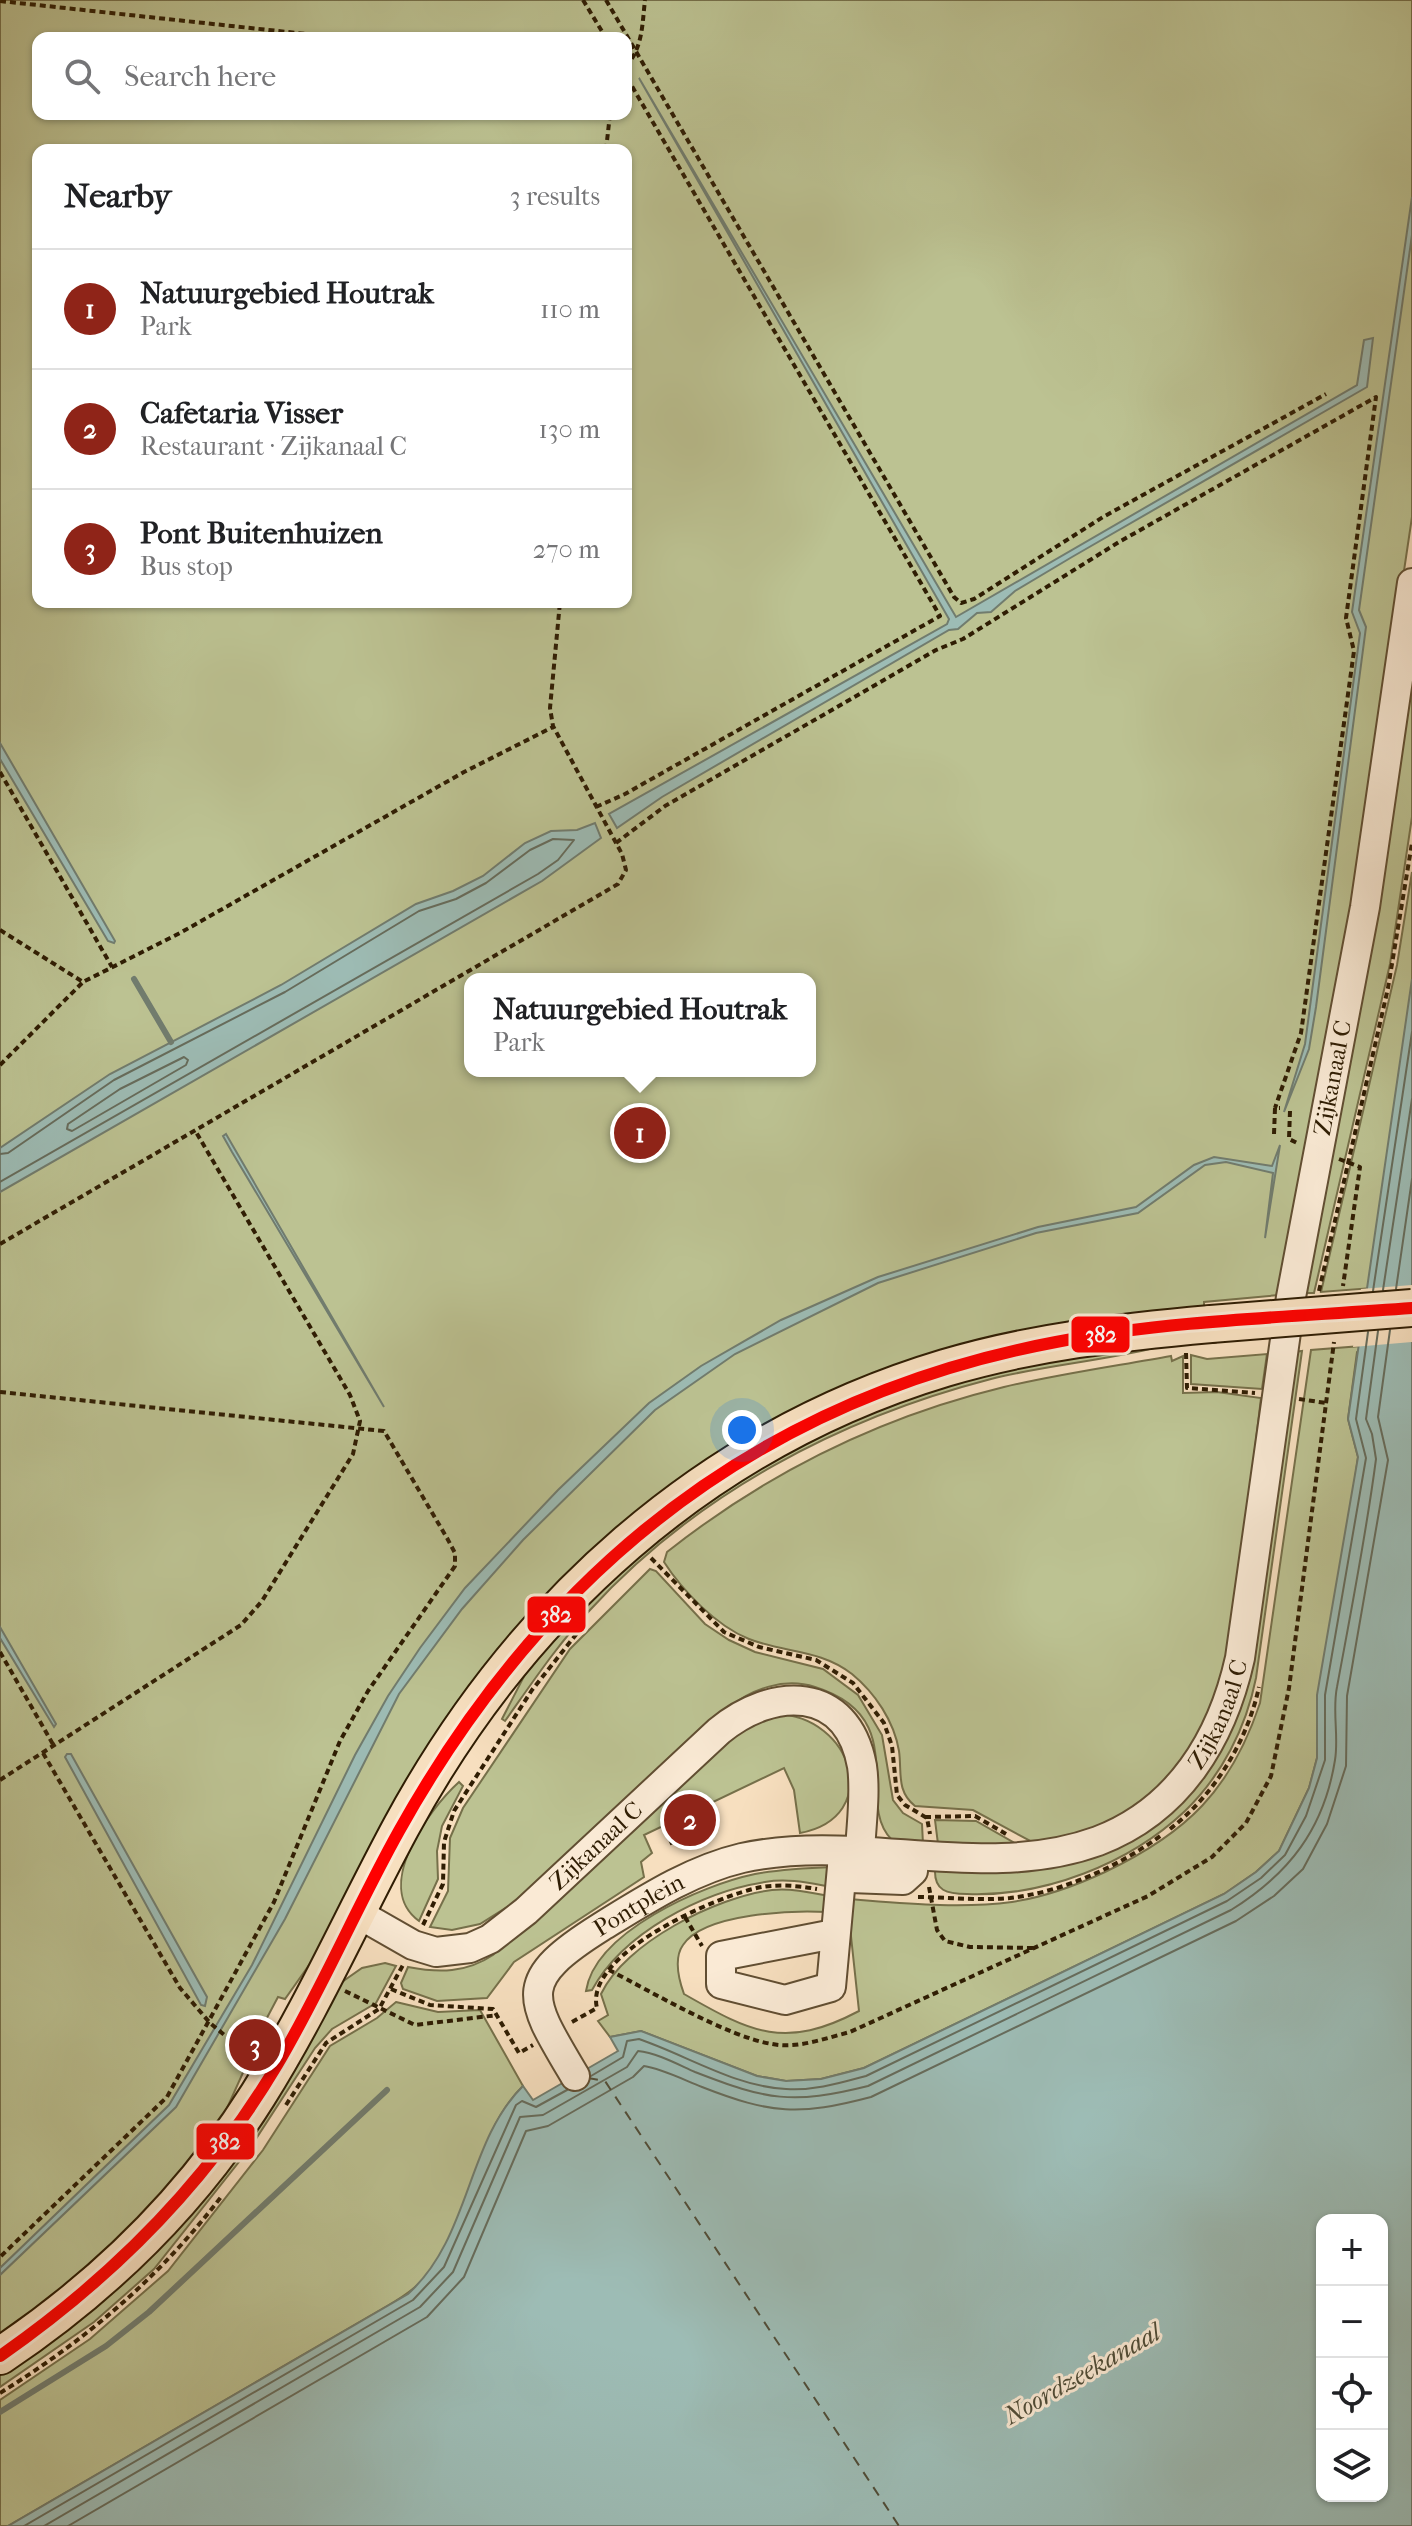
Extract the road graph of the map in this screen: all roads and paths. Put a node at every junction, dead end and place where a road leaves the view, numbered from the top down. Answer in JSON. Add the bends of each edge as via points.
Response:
{"nodes":[{"id":1,"x":583,"y":0,"type":"edge"},
{"id":2,"x":606,"y":0,"type":"edge"},
{"id":3,"x":645,"y":0,"type":"edge"},
{"id":4,"x":0,"y":1,"type":"edge"},
{"id":5,"x":287,"y":32,"type":"edge"},
{"id":6,"x":602,"y":32,"type":"edge"},
{"id":7,"x":624,"y":32,"type":"edge"},
{"id":8,"x":632,"y":47,"type":"edge"},
{"id":9,"x":636,"y":54,"type":"junction"},
{"id":10,"x":632,"y":59,"type":"edge"},
{"id":11,"x":632,"y":86,"type":"edge"},
{"id":12,"x":609,"y":120,"type":"edge"},
{"id":13,"x":607,"y":144,"type":"edge"},
{"id":14,"x":1326,"y":394,"type":"dead end"},
{"id":15,"x":1412,"y":583,"type":"edge"},
{"id":16,"x":559,"y":608,"type":"edge"},
{"id":17,"x":553,"y":727,"type":"junction"},
{"id":18,"x":0,"y":772,"type":"edge"},
{"id":19,"x":596,"y":807,"type":"junction"},
{"id":20,"x":616,"y":843,"type":"junction"},
{"id":21,"x":1412,"y":843,"type":"edge"},
{"id":22,"x":0,"y":930,"type":"edge"},
{"id":23,"x":113,"y":968,"type":"junction"},
{"id":24,"x":469,"y":973,"type":"edge"},
{"id":25,"x":464,"y":976,"type":"edge"},
{"id":26,"x":83,"y":982,"type":"junction"},
{"id":27,"x":0,"y":1065,"type":"edge"},
{"id":28,"x":196,"y":1132,"type":"junction"},
{"id":29,"x":1274,"y":1134,"type":"dead end"},
{"id":30,"x":1348,"y":1163,"type":"junction"},
{"id":31,"x":0,"y":1244,"type":"edge"},
{"id":32,"x":1342,"y":1291,"type":"dead end"},
{"id":33,"x":1316,"y":1305,"type":"dead end"},
{"id":34,"x":1412,"y":1308,"type":"edge"},
{"id":35,"x":1199,"y":1336,"type":"junction"},
{"id":36,"x":1335,"y":1337,"type":"dead end"},
{"id":37,"x":1176,"y":1350,"type":"dead end"},
{"id":38,"x":1301,"y":1388,"type":"dead end"},
{"id":39,"x":1246,"y":1391,"type":"dead end"},
{"id":40,"x":0,"y":1392,"type":"edge"},
{"id":41,"x":1299,"y":1399,"type":"dead end"},
{"id":42,"x":1326,"y":1403,"type":"dead end"},
{"id":43,"x":360,"y":1428,"type":"junction"},
{"id":44,"x":663,"y":1548,"type":"dead end"},
{"id":45,"x":651,"y":1558,"type":"junction"},
{"id":46,"x":643,"y":1565,"type":"dead end"},
{"id":47,"x":580,"y":1629,"type":"dead end"},
{"id":48,"x":0,"y":1652,"type":"edge"},
{"id":49,"x":1260,"y":1676,"type":"dead end"},
{"id":50,"x":54,"y":1746,"type":"junction"},
{"id":51,"x":43,"y":1753,"type":"junction"},
{"id":52,"x":0,"y":1780,"type":"edge"},
{"id":53,"x":925,"y":1817,"type":"junction"},
{"id":54,"x":860,"y":1853,"type":"junction"},
{"id":55,"x":1039,"y":1855,"type":"junction"},
{"id":56,"x":922,"y":1858,"type":"junction"},
{"id":57,"x":839,"y":1893,"type":"junction"},
{"id":58,"x":911,"y":1897,"type":"dead end"},
{"id":59,"x":929,"y":1897,"type":"junction"},
{"id":60,"x":357,"y":1913,"type":"junction"},
{"id":61,"x":685,"y":1917,"type":"junction"},
{"id":62,"x":834,"y":1934,"type":"junction"},
{"id":63,"x":413,"y":1945,"type":"junction"},
{"id":64,"x":1038,"y":1948,"type":"dead end"},
{"id":65,"x":721,"y":1956,"type":"junction"},
{"id":66,"x":323,"y":1980,"type":"junction"},
{"id":67,"x":498,"y":2015,"type":"junction"},
{"id":68,"x":210,"y":2023,"type":"junction"},
{"id":69,"x":550,"y":2035,"type":"junction"},
{"id":70,"x":272,"y":2072,"type":"junction"},
{"id":71,"x":575,"y":2076,"type":"dead end"},
{"id":72,"x":0,"y":2257,"type":"edge"},
{"id":73,"x":0,"y":2356,"type":"edge"}],
"edges":[{"from":1,"to":6,"type":"path"},
{"from":2,"to":7,"type":"path"},
{"from":3,"to":9,"type":"path"},
{"from":4,"to":5,"type":"path"},
{"from":8,"to":9,"type":"path"},
{"from":9,"to":10,"type":"path"},
{"from":9,"to":14,"type":"path","via":[[961,603],[1145,492]]},
{"from":11,"to":19,"type":"path","via":[[940,616]]},
{"from":12,"to":13,"type":"path"},
{"from":15,"to":55,"type":"street","name":"Zijkanaal C","via":[[1365,907],[1291,1297],[1233,1687],[1210,1744],[1168,1797],[1110,1835]]},
{"from":16,"to":17,"type":"path"},
{"from":17,"to":19,"type":"path"},
{"from":17,"to":23,"type":"path"},
{"from":18,"to":23,"type":"path"},
{"from":19,"to":20,"type":"path"},
{"from":20,"to":24,"type":"path","via":[[626,870],[608,892]]},
{"from":20,"to":29,"type":"path","via":[[665,806],[1376,397],[1346,618],[1354,651],[1330,828],[1301,1033]]},
{"from":21,"to":30,"type":"path","via":[[1388,988]]},
{"from":22,"to":26,"type":"path"},
{"from":23,"to":26,"type":"path"},
{"from":25,"to":28,"type":"path"},
{"from":26,"to":27,"type":"path"},
{"from":28,"to":31,"type":"path"},
{"from":28,"to":43,"type":"path","via":[[350,1395]]},
{"from":30,"to":32,"type":"path","via":[[1360,1167]]},
{"from":30,"to":33,"type":"path"},
{"from":34,"to":35,"type":"main road","bridge":true},
{"from":35,"to":37,"type":"path"},
{"from":35,"to":39,"type":"path","via":[[1187,1388]]},
{"from":35,"to":60,"type":"main road","via":[[1054,1342],[948,1367],[826,1413],[716,1474],[604,1560],[521,1647],[448,1745]]},
{"from":36,"to":42,"type":"path"},
{"from":38,"to":41,"type":"path"},
{"from":40,"to":43,"type":"path"},
{"from":43,"to":50,"type":"path","via":[[347,1467],[247,1619]]},
{"from":43,"to":68,"type":"path","via":[[388,1433],[455,1553],[455,1566],[368,1691],[340,1741],[274,1902]]},
{"from":44,"to":45,"type":"path"},
{"from":45,"to":46,"type":"path"},
{"from":45,"to":53,"type":"path","via":[[724,1632],[759,1647],[816,1660],[853,1683],[884,1723],[897,1795]]},
{"from":47,"to":63,"type":"path","via":[[532,1690],[454,1811],[444,1842],[443,1884]]},
{"from":48,"to":50,"type":"path"},
{"from":49,"to":59,"type":"path","via":[[1248,1724],[1226,1766],[1193,1809],[1157,1839],[1103,1869],[1043,1891],[992,1899]]},
{"from":50,"to":51,"type":"path"},
{"from":51,"to":52,"type":"path"},
{"from":51,"to":68,"type":"path","via":[[180,1988]]},
{"from":53,"to":55,"type":"path","via":[[975,1816]]},
{"from":53,"to":56,"type":"path","via":[[930,1824]]},
{"from":54,"to":56,"type":"street","name":"Zijkanaal C"},
{"from":54,"to":63,"type":"street","name":"Zijkanaal C","via":[[862,1769],[854,1742],[824,1709],[804,1701],[777,1700],[749,1708],[719,1731],[490,1939],[447,1952]]},
{"from":54,"to":69,"type":"street","name":"Pontplein","via":[[743,1858],[643,1901],[584,1938],[543,1974],[536,2003]]},
{"from":55,"to":56,"type":"street","name":"Zijkanaal C"},
{"from":56,"to":57,"type":"street","via":[[903,1880],[850,1878],[842,1867]]},
{"from":56,"to":59,"type":"path"},
{"from":57,"to":61,"type":"path","via":[[795,1885],[763,1887]]},
{"from":57,"to":62,"type":"street"},
{"from":58,"to":59,"type":"path"},
{"from":59,"to":64,"type":"path","via":[[945,1941],[970,1947]]},
{"from":60,"to":63,"type":"street","name":"Zijkanaal C"},
{"from":60,"to":66,"type":"main road"},
{"from":61,"to":65,"type":"path","via":[[705,1951]]},
{"from":61,"to":69,"type":"path","via":[[622,1956],[596,1993],[597,2008]]},
{"from":62,"to":65,"type":"street"},
{"from":62,"to":65,"type":"street","via":[[831,1987],[785,2000],[721,1984]]},
{"from":63,"to":67,"type":"path","via":[[391,1989],[430,2005],[486,2006]]},
{"from":66,"to":67,"type":"path","via":[[415,2025]]},
{"from":66,"to":70,"type":"main road"},
{"from":67,"to":69,"type":"path","via":[[519,2053]]},
{"from":68,"to":70,"type":"path"},
{"from":68,"to":72,"type":"path","via":[[159,2108]]},
{"from":69,"to":71,"type":"street","name":"Pontplein"},
{"from":70,"to":73,"type":"main road","via":[[215,2158],[137,2246],[70,2306]]}]}
